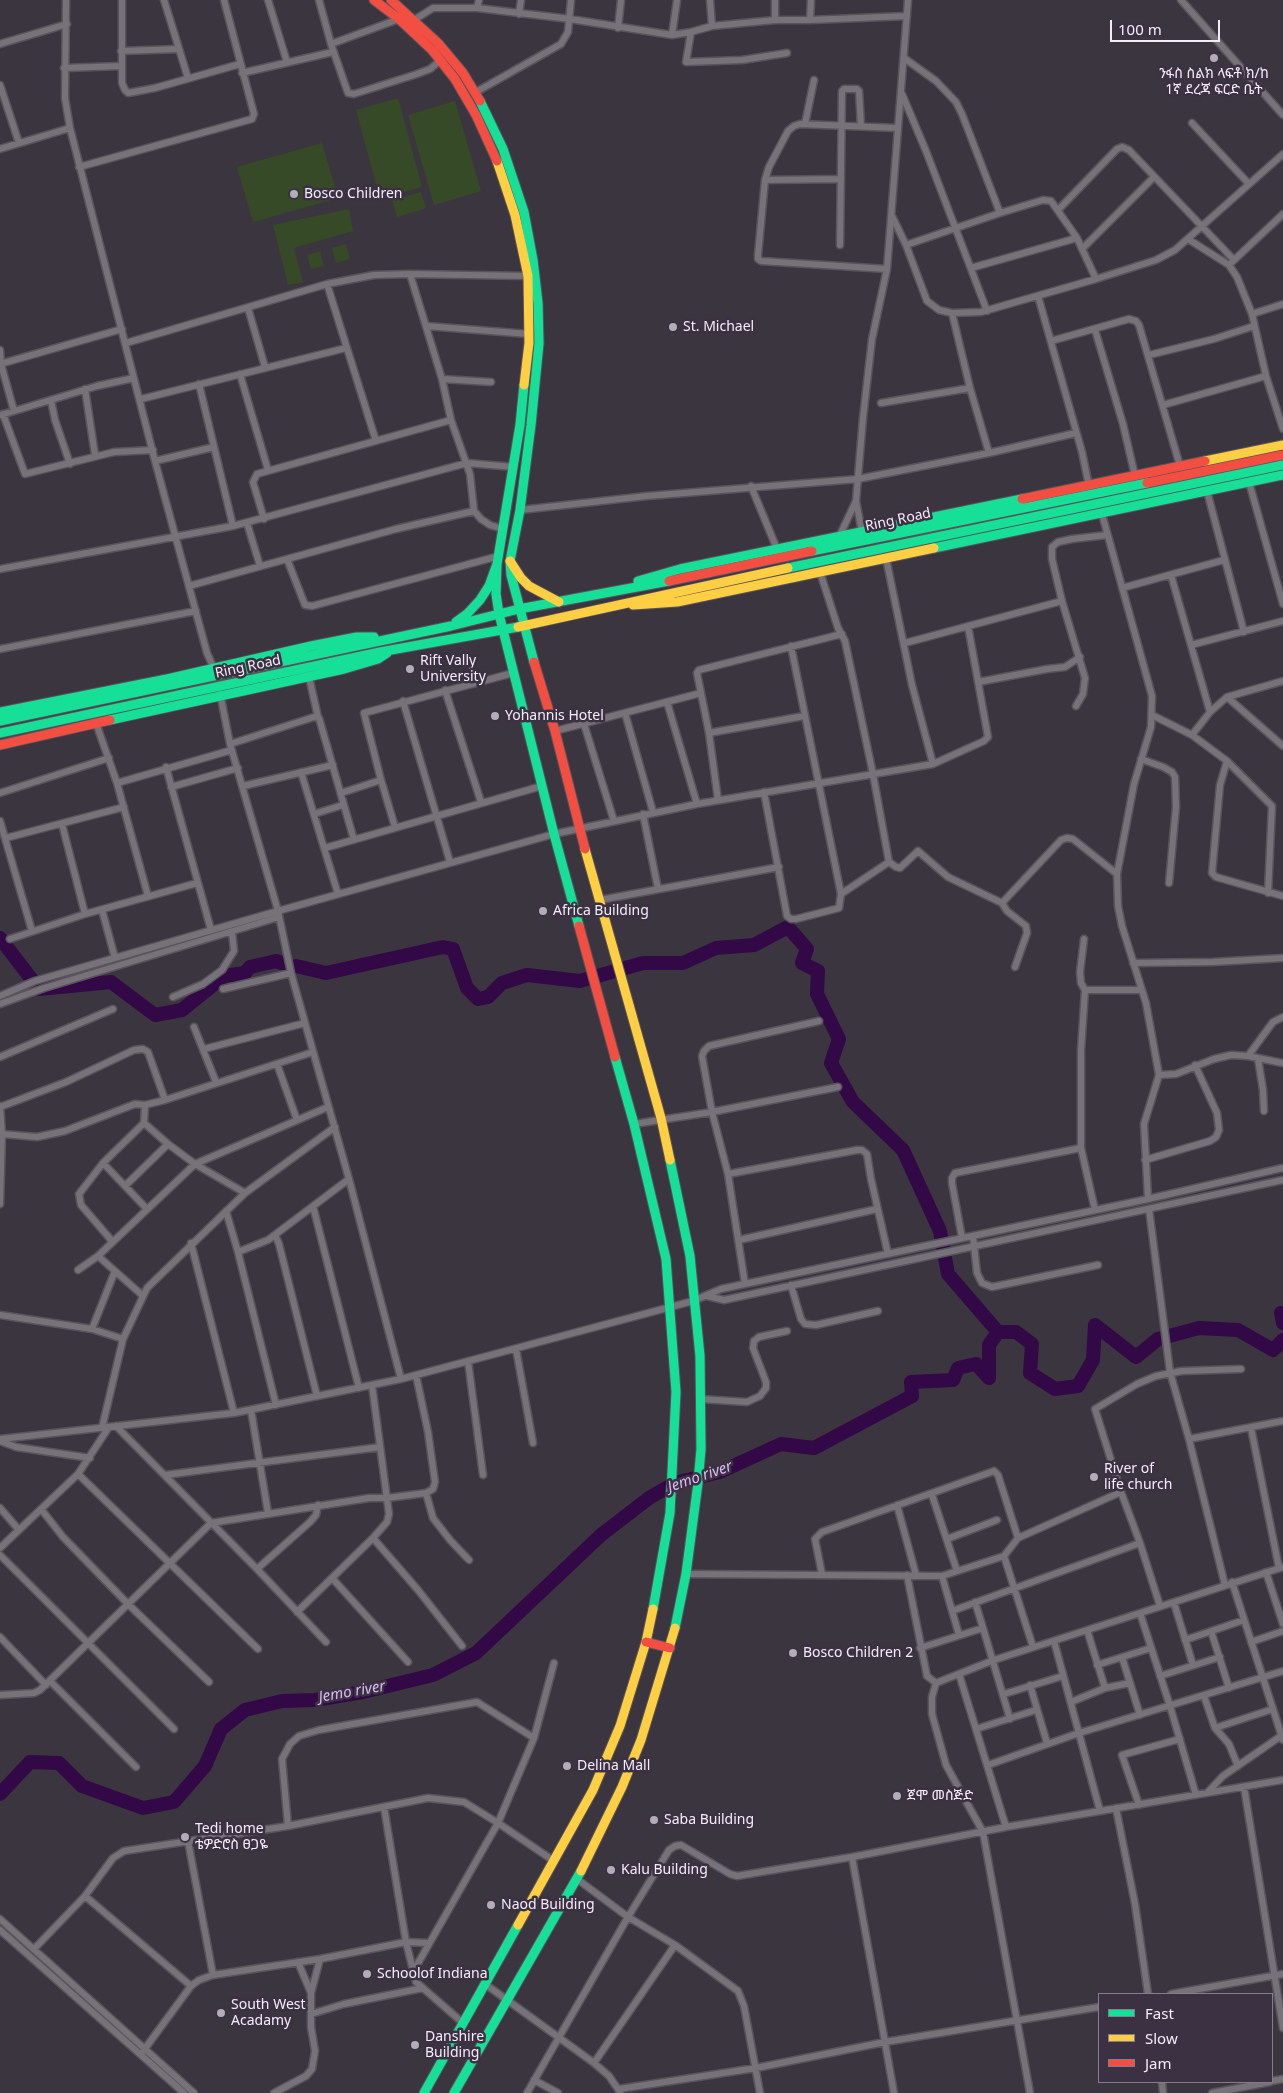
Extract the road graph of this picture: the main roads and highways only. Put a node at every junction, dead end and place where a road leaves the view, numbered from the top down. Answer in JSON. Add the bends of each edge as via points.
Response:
{"nodes":[{"id":1,"x":374,"y":0,"type":"edge"},
{"id":2,"x":390,"y":0,"type":"edge"},
{"id":3,"x":538,"y":303,"type":"junction"},
{"id":4,"x":528,"y":304,"type":"junction"},
{"id":5,"x":1283,"y":445,"type":"edge"},
{"id":6,"x":1283,"y":455,"type":"edge"},
{"id":7,"x":1283,"y":465,"type":"edge"},
{"id":8,"x":1283,"y":475,"type":"edge"},
{"id":9,"x":498,"y":560,"type":"junction"},
{"id":10,"x":510,"y":561,"type":"junction"},
{"id":11,"x":607,"y":593,"type":"junction"},
{"id":12,"x":560,"y":602,"type":"junction"},
{"id":13,"x":623,"y":604,"type":"junction"},
{"id":14,"x":518,"y":609,"type":"junction"},
{"id":15,"x":499,"y":614,"type":"junction"},
{"id":16,"x":523,"y":625,"type":"junction"},
{"id":17,"x":451,"y":626,"type":"junction"},
{"id":18,"x":503,"y":630,"type":"junction"},
{"id":19,"x":390,"y":652,"type":"junction"},
{"id":20,"x":215,"y":672,"type":"junction"},
{"id":21,"x":220,"y":691,"type":"junction"},
{"id":22,"x":0,"y":712,"type":"edge"},
{"id":23,"x":0,"y":721,"type":"edge"},
{"id":24,"x":0,"y":733,"type":"edge"},
{"id":25,"x":0,"y":745,"type":"edge"},
{"id":26,"x":646,"y":1642,"type":"junction"},
{"id":27,"x":670,"y":1648,"type":"junction"},
{"id":28,"x":424,"y":2093,"type":"edge"},
{"id":29,"x":454,"y":2093,"type":"edge"}],
"edges":[{"from":1,"to":4,"type":"main road","via":[[399,19],[441,60],[472,108],[494,153],[515,215],[528,276]]},
{"from":2,"to":3,"type":"main road","via":[[444,50],[476,92],[503,149],[524,212],[534,260]]},
{"from":3,"to":4,"type":"main road"},
{"from":3,"to":10,"type":"main road","via":[[536,388]]},
{"from":4,"to":9,"type":"main road","via":[[525,393]]},
{"from":5,"to":11,"type":"main road","via":[[680,569]]},
{"from":6,"to":11,"type":"main road","name":"Ring Road"},
{"from":7,"to":13,"type":"main road","name":"Ring Road"},
{"from":8,"to":13,"type":"main road","via":[[677,602]]},
{"from":9,"to":15,"type":"main road","via":[[496,594]]},
{"from":9,"to":17,"type":"main road","via":[[480,600]]},
{"from":10,"to":12,"type":"main road","via":[[529,586]]},
{"from":10,"to":14,"type":"main road"},
{"from":11,"to":12,"type":"main road","name":"Ring Road"},
{"from":12,"to":14,"type":"main road","name":"Ring Road"},
{"from":13,"to":16,"type":"main road","name":"Ring Road"},
{"from":14,"to":15,"type":"main road","name":"Ring Road"},
{"from":14,"to":16,"type":"main road"},
{"from":15,"to":17,"type":"main road","name":"Ring Road"},
{"from":15,"to":18,"type":"main road"},
{"from":16,"to":18,"type":"main road","name":"Ring Road"},
{"from":16,"to":27,"type":"main road","via":[[661,1118],[690,1256],[700,1356],[701,1449],[686,1574]]},
{"from":17,"to":20,"type":"main road","name":"Ring Road"},
{"from":18,"to":19,"type":"main road","name":"Ring Road"},
{"from":18,"to":26,"type":"main road","via":[[554,834],[634,1124],[666,1259],[676,1392],[672,1475],[670,1513]]},
{"from":19,"to":21,"type":"main road","name":"Ring Road"},
{"from":19,"to":21,"type":"main road","via":[[370,662],[309,677]]},
{"from":20,"to":22,"type":"main road"},
{"from":20,"to":23,"type":"main road","name":"Ring Road"},
{"from":21,"to":24,"type":"main road","name":"Ring Road"},
{"from":21,"to":25,"type":"main road"},
{"from":26,"to":27,"type":"main road"},
{"from":26,"to":28,"type":"main road","via":[[620,1726],[593,1790]]},
{"from":27,"to":29,"type":"main road","via":[[622,1787],[577,1878]]}]}
